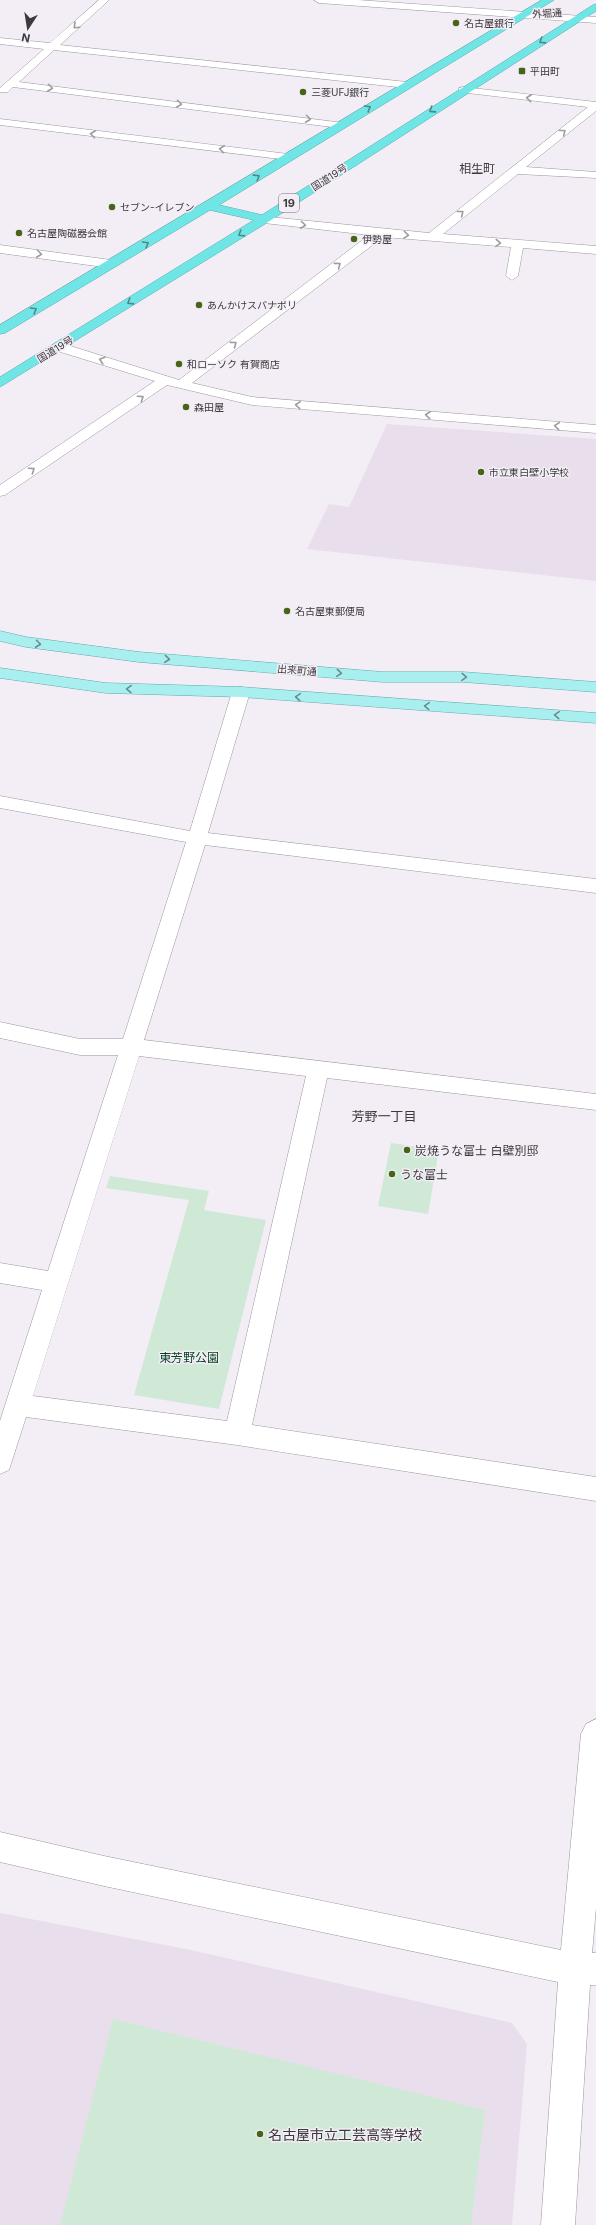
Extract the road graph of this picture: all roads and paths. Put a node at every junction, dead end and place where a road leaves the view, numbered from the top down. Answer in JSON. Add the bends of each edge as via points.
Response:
{"nodes":[{"id":1,"x":104,"y":0,"type":"edge"},
{"id":2,"x":319,"y":0,"type":"edge"},
{"id":3,"x":525,"y":0,"type":"edge"},
{"id":4,"x":549,"y":0,"type":"edge"},
{"id":5,"x":345,"y":1,"type":"edge"},
{"id":6,"x":594,"y":10,"type":"edge"},
{"id":7,"x":525,"y":14,"type":"junction"},
{"id":8,"x":575,"y":20,"type":"junction"},
{"id":9,"x":596,"y":20,"type":"edge"},
{"id":10,"x":0,"y":41,"type":"edge"},
{"id":11,"x":54,"y":46,"type":"junction"},
{"id":12,"x":0,"y":79,"type":"edge"},
{"id":13,"x":13,"y":82,"type":"junction"},
{"id":14,"x":407,"y":85,"type":"junction"},
{"id":15,"x":463,"y":90,"type":"junction"},
{"id":16,"x":0,"y":93,"type":"edge"},
{"id":17,"x":596,"y":105,"type":"edge"},
{"id":18,"x":0,"y":122,"type":"edge"},
{"id":19,"x":340,"y":125,"type":"junction"},
{"id":20,"x":288,"y":157,"type":"junction"},
{"id":21,"x":515,"y":170,"type":"junction"},
{"id":22,"x":596,"y":175,"type":"edge"},
{"id":23,"x":210,"y":206,"type":"junction"},
{"id":24,"x":264,"y":220,"type":"junction"},
{"id":25,"x":380,"y":233,"type":"junction"},
{"id":26,"x":431,"y":238,"type":"junction"},
{"id":27,"x":518,"y":244,"type":"junction"},
{"id":28,"x":0,"y":249,"type":"edge"},
{"id":29,"x":596,"y":250,"type":"edge"},
{"id":30,"x":111,"y":264,"type":"junction"},
{"id":31,"x":512,"y":276,"type":"dead end"},
{"id":32,"x":0,"y":330,"type":"edge"},
{"id":33,"x":59,"y":347,"type":"junction"},
{"id":34,"x":166,"y":380,"type":"junction"},
{"id":35,"x":0,"y":383,"type":"edge"},
{"id":36,"x":181,"y":385,"type":"junction"},
{"id":37,"x":596,"y":429,"type":"edge"},
{"id":38,"x":0,"y":492,"type":"edge"},
{"id":39,"x":0,"y":636,"type":"edge"},
{"id":40,"x":0,"y":672,"type":"edge"},
{"id":41,"x":596,"y":687,"type":"edge"},
{"id":42,"x":241,"y":692,"type":"junction"},
{"id":43,"x":596,"y":718,"type":"edge"},
{"id":44,"x":0,"y":802,"type":"edge"},
{"id":45,"x":197,"y":838,"type":"junction"},
{"id":46,"x":596,"y":886,"type":"edge"},
{"id":47,"x":0,"y":1030,"type":"edge"},
{"id":48,"x":133,"y":1047,"type":"junction"},
{"id":49,"x":318,"y":1068,"type":"junction"},
{"id":50,"x":596,"y":1102,"type":"edge"},
{"id":51,"x":0,"y":1273,"type":"edge"},
{"id":52,"x":55,"y":1282,"type":"junction"},
{"id":53,"x":17,"y":1405,"type":"junction"},
{"id":54,"x":237,"y":1434,"type":"junction"},
{"id":55,"x":0,"y":1462,"type":"edge"},
{"id":56,"x":596,"y":1489,"type":"edge"},
{"id":57,"x":596,"y":1734,"type":"edge"},
{"id":58,"x":0,"y":1847,"type":"edge"},
{"id":59,"x":586,"y":1969,"type":"edge"},
{"id":60,"x":558,"y":2225,"type":"edge"}],
"edges":[{"from":1,"to":11,"type":"street","one_way":true},
{"from":2,"to":5,"type":"street"},
{"from":3,"to":7,"type":"street"},
{"from":4,"to":7,"type":"highway"},
{"from":5,"to":7,"type":"street"},
{"from":6,"to":7,"type":"street","name":"外堀通"},
{"from":6,"to":8,"type":"highway","name":"国道19号","number":"19"},
{"from":7,"to":8,"type":"street","name":"外堀通"},
{"from":7,"to":14,"type":"highway"},
{"from":8,"to":9,"type":"street","name":"外堀通"},
{"from":8,"to":15,"type":"highway","name":"国道19号","number":"19","one_way":true},
{"from":10,"to":11,"type":"street"},
{"from":11,"to":13,"type":"street"},
{"from":11,"to":14,"type":"street"},
{"from":12,"to":13,"type":"street"},
{"from":13,"to":16,"type":"street"},
{"from":13,"to":19,"type":"street","one_way":true},
{"from":19,"to":14,"type":"highway","one_way":true},
{"from":17,"to":15,"type":"street","one_way":true},
{"from":15,"to":24,"type":"highway","name":"国道19号","number":"19","one_way":true},
{"from":21,"to":17,"type":"street","one_way":true},
{"from":20,"to":18,"type":"street","one_way":true},
{"from":19,"to":20,"type":"highway"},
{"from":23,"to":20,"type":"highway","one_way":true},
{"from":21,"to":22,"type":"street"},
{"from":26,"to":21,"type":"street","one_way":true},
{"from":23,"to":24,"type":"highway"},
{"from":30,"to":23,"type":"highway","one_way":true},
{"from":24,"to":25,"type":"street","one_way":true},
{"from":24,"to":33,"type":"highway","name":"国道19号","number":"19","one_way":true},
{"from":25,"to":26,"type":"street","one_way":true},
{"from":36,"to":25,"type":"street","one_way":true},
{"from":26,"to":27,"type":"street","one_way":true},
{"from":27,"to":29,"type":"street"},
{"from":27,"to":31,"type":"street"},
{"from":28,"to":30,"type":"street","one_way":true},
{"from":32,"to":30,"type":"highway","one_way":true},
{"from":34,"to":33,"type":"street","one_way":true},
{"from":33,"to":35,"type":"highway","name":"国道19号","number":"19"},
{"from":34,"to":36,"type":"street"},
{"from":38,"to":34,"type":"street","one_way":true},
{"from":37,"to":36,"type":"street","one_way":true,"via":[[252,401]]},
{"from":39,"to":41,"type":"main road","name":"出来町通","one_way":true,"via":[[26,642],[154,658],[383,677],[463,677]]},
{"from":42,"to":40,"type":"main road","one_way":true,"via":[[106,688]]},
{"from":43,"to":42,"type":"main road","one_way":true},
{"from":42,"to":45,"type":"street"},
{"from":44,"to":45,"type":"street"},
{"from":45,"to":46,"type":"street"},
{"from":45,"to":48,"type":"street"},
{"from":47,"to":48,"type":"street","via":[[80,1047]]},
{"from":48,"to":49,"type":"street"},
{"from":48,"to":52,"type":"street"},
{"from":49,"to":50,"type":"street"},
{"from":49,"to":54,"type":"street"},
{"from":51,"to":52,"type":"street"},
{"from":52,"to":53,"type":"street"},
{"from":53,"to":54,"type":"street"},
{"from":53,"to":55,"type":"street"},
{"from":54,"to":56,"type":"street"},
{"from":57,"to":59,"type":"street"},
{"from":58,"to":59,"type":"street"},
{"from":59,"to":60,"type":"street"}]}
